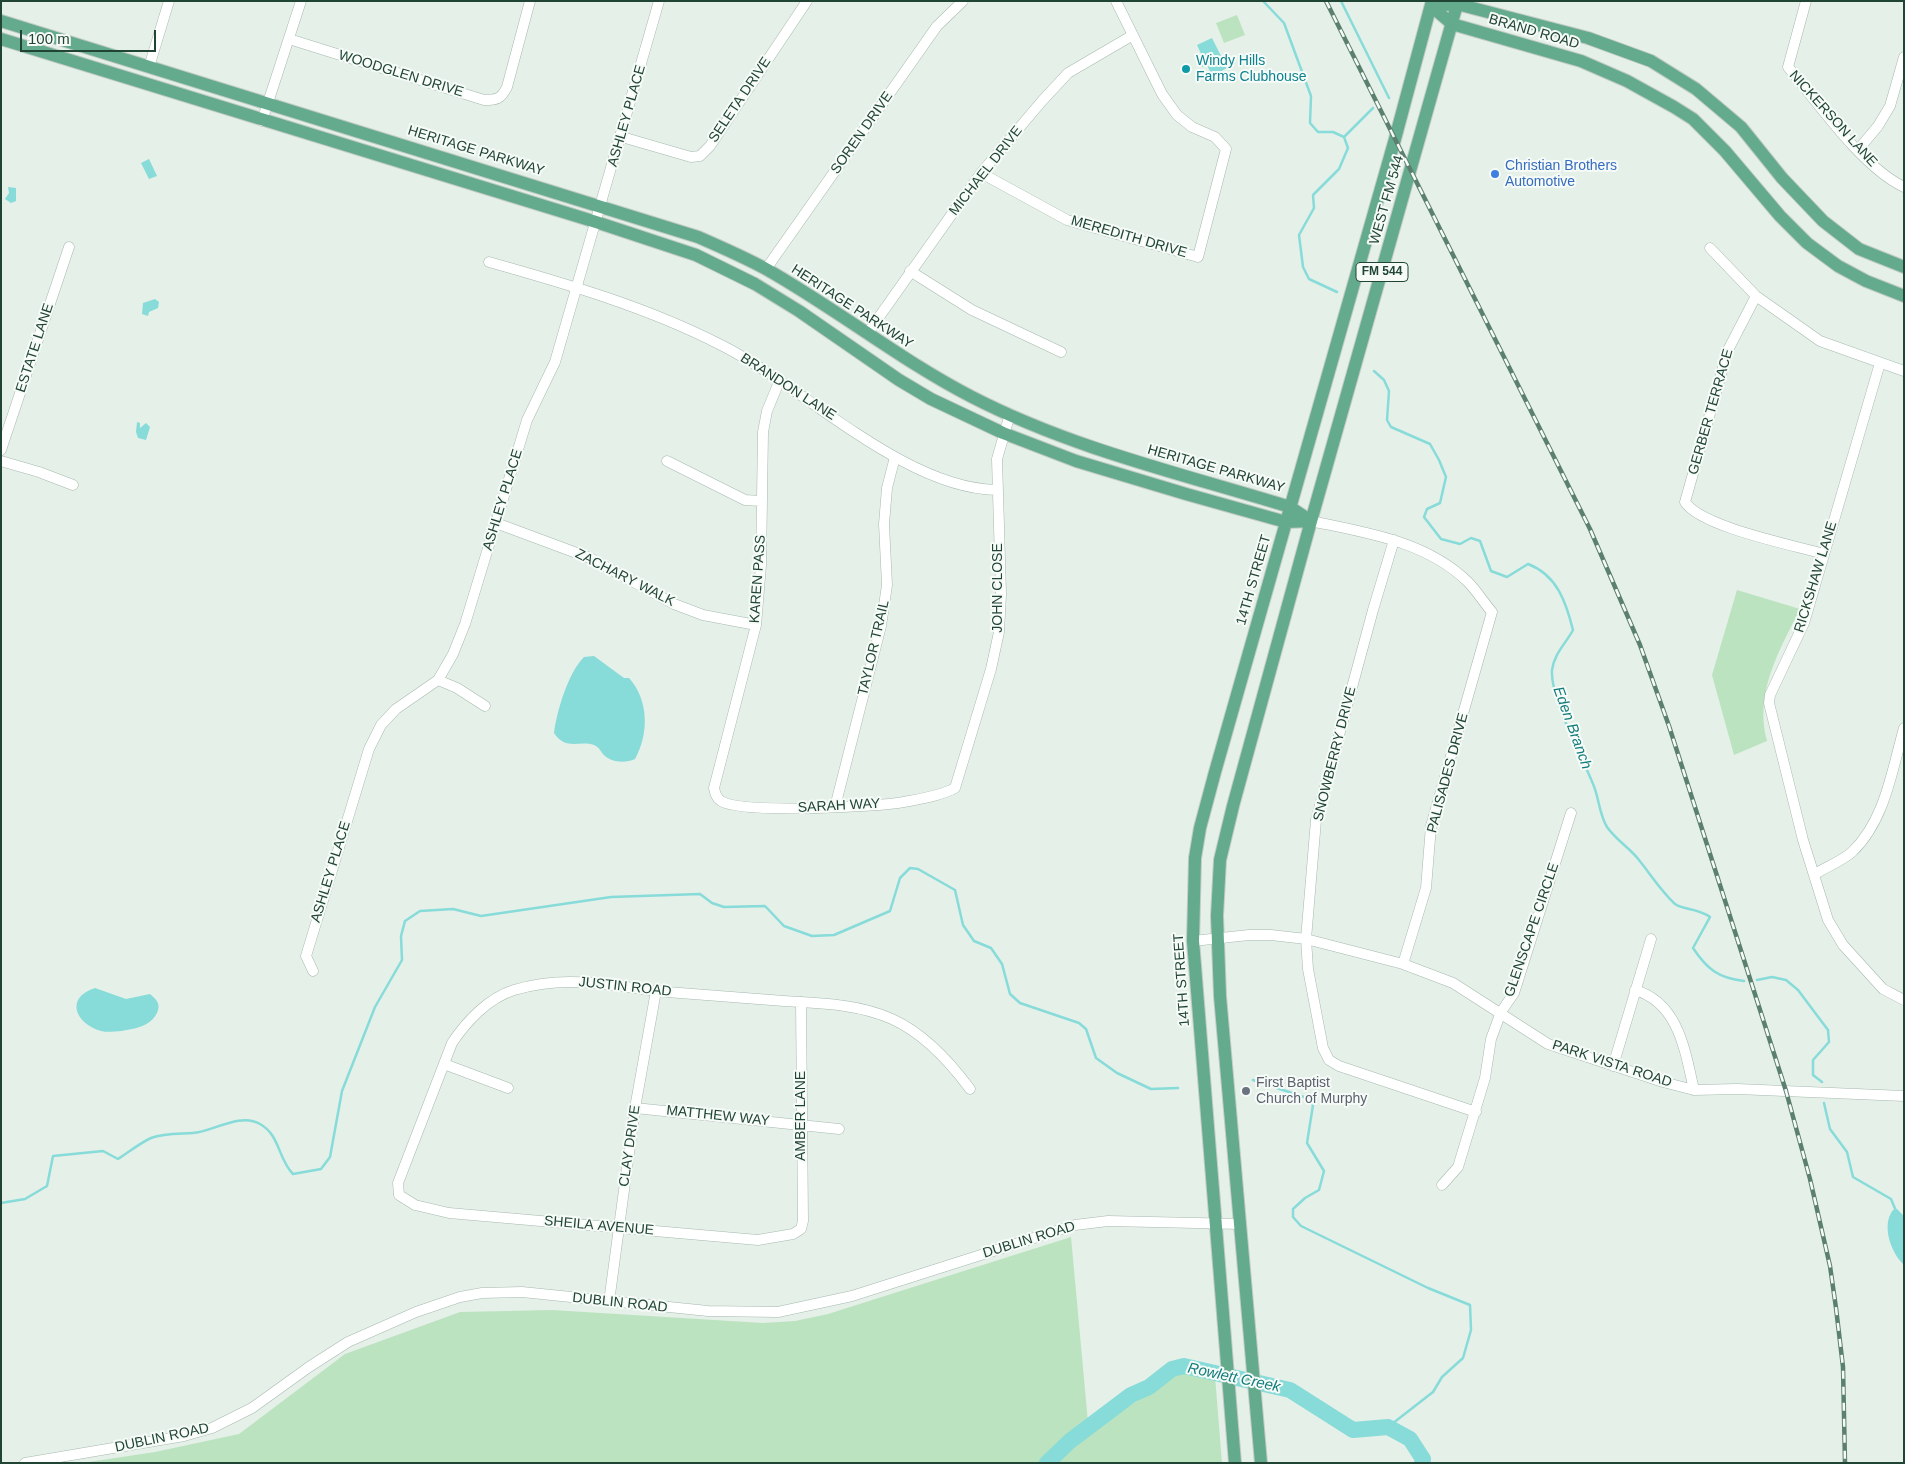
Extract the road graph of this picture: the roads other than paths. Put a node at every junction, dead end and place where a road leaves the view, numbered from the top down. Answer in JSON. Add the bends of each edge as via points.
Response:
{"nodes":[{"id":1,"x":169,"y":1,"type":"edge"},
{"id":2,"x":301,"y":1,"type":"edge"},
{"id":3,"x":530,"y":1,"type":"edge"},
{"id":4,"x":660,"y":1,"type":"edge"},
{"id":5,"x":807,"y":1,"type":"edge"},
{"id":6,"x":963,"y":1,"type":"edge"},
{"id":7,"x":1116,"y":1,"type":"edge"},
{"id":8,"x":1806,"y":1,"type":"edge"},
{"id":9,"x":1458,"y":2,"type":"edge"},
{"id":10,"x":1431,"y":3,"type":"edge"},
{"id":11,"x":1,"y":21,"type":"edge"},
{"id":12,"x":1452,"y":24,"type":"junction"},
{"id":13,"x":1133,"y":35,"type":"junction"},
{"id":14,"x":1588,"y":38,"type":"junction"},
{"id":15,"x":1,"y":39,"type":"edge"},
{"id":16,"x":289,"y":39,"type":"junction"},
{"id":17,"x":1904,"y":56,"type":"edge"},
{"id":18,"x":1581,"y":61,"type":"junction"},
{"id":19,"x":149,"y":67,"type":"junction"},
{"id":20,"x":268,"y":103,"type":"junction"},
{"id":21,"x":262,"y":121,"type":"junction"},
{"id":22,"x":622,"y":137,"type":"junction"},
{"id":23,"x":1858,"y":150,"type":"junction"},
{"id":24,"x":981,"y":173,"type":"junction"},
{"id":25,"x":1904,"y":187,"type":"edge"},
{"id":26,"x":600,"y":206,"type":"junction"},
{"id":27,"x":596,"y":222,"type":"junction"},
{"id":28,"x":69,"y":247,"type":"dead end"},
{"id":29,"x":1710,"y":248,"type":"dead end"},
{"id":30,"x":488,"y":262,"type":"dead end"},
{"id":31,"x":1904,"y":267,"type":"edge"},
{"id":32,"x":766,"y":269,"type":"junction"},
{"id":33,"x":910,"y":271,"type":"junction"},
{"id":34,"x":576,"y":287,"type":"junction"},
{"id":35,"x":1756,"y":296,"type":"junction"},
{"id":36,"x":1904,"y":296,"type":"edge"},
{"id":37,"x":867,"y":334,"type":"junction"},
{"id":38,"x":1061,"y":352,"type":"dead end"},
{"id":39,"x":1880,"y":363,"type":"junction"},
{"id":40,"x":1904,"y":371,"type":"edge"},
{"id":41,"x":779,"y":382,"type":"junction"},
{"id":42,"x":1010,"y":414,"type":"junction"},
{"id":43,"x":1003,"y":433,"type":"junction"},
{"id":44,"x":1,"y":450,"type":"edge"},
{"id":45,"x":895,"y":456,"type":"junction"},
{"id":46,"x":1115,"y":456,"type":"junction"},
{"id":47,"x":667,"y":461,"type":"dead end"},
{"id":48,"x":1,"y":462,"type":"edge"},
{"id":49,"x":1111,"y":471,"type":"junction"},
{"id":50,"x":73,"y":485,"type":"dead end"},
{"id":51,"x":996,"y":490,"type":"junction"},
{"id":52,"x":761,"y":501,"type":"junction"},
{"id":53,"x":1290,"y":507,"type":"junction"},
{"id":54,"x":1311,"y":521,"type":"junction"},
{"id":55,"x":1286,"y":522,"type":"junction"},
{"id":56,"x":496,"y":523,"type":"junction"},
{"id":57,"x":1394,"y":540,"type":"junction"},
{"id":58,"x":1824,"y":554,"type":"junction"},
{"id":59,"x":756,"y":625,"type":"junction"},
{"id":60,"x":438,"y":680,"type":"junction"},
{"id":61,"x":485,"y":706,"type":"dead end"},
{"id":62,"x":1904,"y":728,"type":"edge"},
{"id":63,"x":955,"y":788,"type":"joint"},
{"id":64,"x":722,"y":802,"type":"joint"},
{"id":65,"x":835,"y":808,"type":"junction"},
{"id":66,"x":1571,"y":813,"type":"dead end"},
{"id":67,"x":1815,"y":874,"type":"junction"},
{"id":68,"x":1218,"y":938,"type":"junction"},
{"id":69,"x":1306,"y":939,"type":"junction"},
{"id":70,"x":1651,"y":939,"type":"dead end"},
{"id":71,"x":1193,"y":941,"type":"junction"},
{"id":72,"x":1403,"y":964,"type":"junction"},
{"id":73,"x":313,"y":971,"type":"dead end"},
{"id":74,"x":1635,"y":990,"type":"junction"},
{"id":75,"x":656,"y":991,"type":"junction"},
{"id":76,"x":1904,"y":1000,"type":"edge"},
{"id":77,"x":801,"y":1002,"type":"junction"},
{"id":78,"x":1501,"y":1012,"type":"junction"},
{"id":79,"x":444,"y":1064,"type":"junction"},
{"id":80,"x":1613,"y":1066,"type":"junction"},
{"id":81,"x":508,"y":1088,"type":"dead end"},
{"id":82,"x":970,"y":1089,"type":"dead end"},
{"id":83,"x":1694,"y":1090,"type":"junction"},
{"id":84,"x":1904,"y":1096,"type":"edge"},
{"id":85,"x":635,"y":1108,"type":"junction"},
{"id":86,"x":1476,"y":1112,"type":"junction"},
{"id":87,"x":801,"y":1125,"type":"junction"},
{"id":88,"x":839,"y":1129,"type":"dead end"},
{"id":89,"x":1442,"y":1185,"type":"dead end"},
{"id":90,"x":399,"y":1194,"type":"joint"},
{"id":91,"x":1216,"y":1223,"type":"junction"},
{"id":92,"x":1240,"y":1224,"type":"junction"},
{"id":93,"x":618,"y":1228,"type":"junction"},
{"id":94,"x":801,"y":1229,"type":"joint"},
{"id":95,"x":609,"y":1302,"type":"junction"},
{"id":96,"x":25,"y":1463,"type":"edge"},
{"id":97,"x":1235,"y":1463,"type":"edge"},
{"id":98,"x":1261,"y":1463,"type":"edge"}],
"edges":[{"from":1,"to":19,"type":"street"},
{"from":2,"to":16,"type":"street"},
{"from":3,"to":16,"type":"street","name":"WOODGLEN DRIVE","via":[[507,87],[502,97],[495,100],[484,100]]},
{"from":4,"to":22,"type":"street","name":"ASHLEY PLACE"},
{"from":5,"to":22,"type":"street","name":"SELETA DRIVE","via":[[710,146],[700,156],[691,157]]},
{"from":6,"to":32,"type":"street","name":"SOREN DRIVE","via":[[937,26]]},
{"from":7,"to":13,"type":"street"},
{"from":8,"to":23,"type":"street","name":"NICKERSON LANE","via":[[1788,67]]},
{"from":9,"to":10,"type":"main road","name":"BRAND ROAD"},
{"from":9,"to":12,"type":"main road","name":"WEST FM 544","number":"FM 544"},
{"from":9,"to":14,"type":"main road","name":"BRAND ROAD"},
{"from":10,"to":12,"type":"main road","name":"BRAND ROAD"},
{"from":10,"to":53,"type":"main road","name":"WEST FM 544","number":"FM 544"},
{"from":11,"to":19,"type":"main road","name":"HERITAGE PARKWAY"},
{"from":12,"to":18,"type":"main road","name":"BRAND ROAD"},
{"from":12,"to":54,"type":"main road","name":"WEST FM 544","number":"FM 544"},
{"from":13,"to":24,"type":"street","name":"MICHAEL DRIVE","via":[[1068,73]]},
{"from":13,"to":24,"type":"street","name":"MEREDITH DRIVE","via":[[1162,94],[1177,115],[1192,127],[1215,137],[1226,149],[1198,256],[1067,220]]},
{"from":14,"to":18,"type":"main road"},
{"from":14,"to":31,"type":"main road","name":"BRAND ROAD","via":[[1651,62],[1696,89],[1741,127],[1782,178],[1823,221],[1859,249]]},
{"from":15,"to":21,"type":"main road"},
{"from":16,"to":20,"type":"street"},
{"from":17,"to":23,"type":"street","via":[[1890,106]]},
{"from":18,"to":36,"type":"main road","name":"BRAND ROAD","via":[[1627,81],[1693,119],[1807,243],[1838,266]]},
{"from":19,"to":20,"type":"main road","name":"HERITAGE PARKWAY"},
{"from":20,"to":21,"type":"street"},
{"from":20,"to":26,"type":"main road","name":"HERITAGE PARKWAY"},
{"from":21,"to":27,"type":"main road"},
{"from":22,"to":26,"type":"street","name":"ASHLEY PLACE"},
{"from":23,"to":25,"type":"street","name":"NICKERSON LANE","via":[[1891,181]]},
{"from":24,"to":33,"type":"street","name":"MICHAEL DRIVE"},
{"from":26,"to":27,"type":"street","name":"ASHLEY PLACE"},
{"from":26,"to":32,"type":"main road","name":"HERITAGE PARKWAY","via":[[698,237]]},
{"from":27,"to":34,"type":"street","name":"ASHLEY PLACE"},
{"from":27,"to":43,"type":"main road","via":[[696,255],[755,284],[907,384],[964,416]]},
{"from":28,"to":44,"type":"street","name":"ESTATE LANE"},
{"from":29,"to":35,"type":"street"},
{"from":30,"to":34,"type":"street","name":"BRANDON LANE"},
{"from":32,"to":37,"type":"main road","name":"HERITAGE PARKWAY"},
{"from":33,"to":37,"type":"street","name":"MICHAEL DRIVE"},
{"from":33,"to":38,"type":"street","via":[[972,310]]},
{"from":34,"to":41,"type":"street","name":"BRANDON LANE","via":[[678,324],[722,345]]},
{"from":34,"to":56,"type":"street","name":"ASHLEY PLACE","via":[[554,362],[527,420]]},
{"from":35,"to":39,"type":"street","via":[[1820,341]]},
{"from":35,"to":58,"type":"street","name":"GERBER TERRACE","via":[[1728,350],[1685,502],[1690,510],[1721,525]]},
{"from":37,"to":42,"type":"main road","name":"HERITAGE PARKWAY","via":[[942,382]]},
{"from":39,"to":40,"type":"street"},
{"from":39,"to":58,"type":"street","name":"RICKSHAW LANE"},
{"from":41,"to":45,"type":"street","name":"BRANDON LANE"},
{"from":41,"to":52,"type":"street","name":"KAREN PASS","via":[[769,405],[763,432]]},
{"from":42,"to":43,"type":"street","name":"JOHN CLOSE"},
{"from":42,"to":46,"type":"main road","name":"HERITAGE PARKWAY"},
{"from":43,"to":49,"type":"main road"},
{"from":43,"to":51,"type":"street","name":"JOHN CLOSE","via":[[997,459]]},
{"from":45,"to":51,"type":"street","name":"BRANDON LANE","via":[[947,482],[968,488]]},
{"from":45,"to":65,"type":"street","name":"TAYLOR TRAIL","via":[[887,488],[887,585],[881,626]]},
{"from":46,"to":49,"type":"main road"},
{"from":46,"to":53,"type":"main road","name":"HERITAGE PARKWAY"},
{"from":47,"to":52,"type":"street","via":[[745,500]]},
{"from":48,"to":50,"type":"street"},
{"from":49,"to":55,"type":"main road"},
{"from":51,"to":63,"type":"street","name":"JOHN CLOSE","via":[[1001,594],[999,632],[992,669]]},
{"from":52,"to":59,"type":"street","name":"KAREN PASS"},
{"from":53,"to":54,"type":"main road","name":"HERITAGE PARKWAY"},
{"from":53,"to":55,"type":"main road","name":"14TH STREET"},
{"from":54,"to":55,"type":"main road"},
{"from":54,"to":57,"type":"street"},
{"from":54,"to":68,"type":"main road","via":[[1220,860]]},
{"from":55,"to":71,"type":"main road","name":"14TH STREET","via":[[1200,828],[1195,858]]},
{"from":56,"to":59,"type":"street","name":"ZACHARY WALK","via":[[590,558],[674,604],[703,615]]},
{"from":56,"to":60,"type":"street","name":"ASHLEY PLACE","via":[[465,624]]},
{"from":57,"to":69,"type":"street","name":"SNOWBERRY DRIVE","via":[[1316,820]]},
{"from":57,"to":72,"type":"street","name":"PALISADES DRIVE","via":[[1427,552],[1441,562],[1468,582],[1492,612],[1431,826],[1426,888]]},
{"from":58,"to":67,"type":"street","name":"RICKSHAW LANE","via":[[1804,623],[1769,703],[1803,840]]},
{"from":59,"to":64,"type":"street","name":"KAREN PASS","via":[[714,788]]},
{"from":60,"to":61,"type":"street"},
{"from":60,"to":73,"type":"street","name":"ASHLEY PLACE","via":[[396,709],[382,725],[369,749],[306,956]]},
{"from":62,"to":67,"type":"street","via":[[1882,804],[1866,836],[1850,853]]},
{"from":63,"to":65,"type":"street","name":"SARAH WAY","via":[[902,803]]},
{"from":64,"to":65,"type":"street","name":"SARAH WAY","via":[[755,808]]},
{"from":66,"to":78,"type":"street","name":"GLENSCAPE CIRCLE","via":[[1514,993]]},
{"from":67,"to":76,"type":"street","name":"RICKSHAW LANE","via":[[1828,920],[1843,946],[1883,989]]},
{"from":68,"to":69,"type":"street","name":"PARK VISTA ROAD","via":[[1249,935]]},
{"from":68,"to":71,"type":"street","name":"PARK VISTA ROAD"},
{"from":68,"to":92,"type":"main road"},
{"from":69,"to":72,"type":"street","name":"PARK VISTA ROAD"},
{"from":69,"to":86,"type":"street","name":"SNOWBERRY DRIVE","via":[[1323,1048],[1329,1060]]},
{"from":70,"to":74,"type":"street"},
{"from":71,"to":91,"type":"main road","name":"14TH STREET"},
{"from":72,"to":78,"type":"street","name":"PARK VISTA ROAD","via":[[1453,983]]},
{"from":74,"to":80,"type":"street"},
{"from":74,"to":83,"type":"street","via":[[1650,996],[1679,1029]]},
{"from":75,"to":77,"type":"street","name":"JUSTIN ROAD"},
{"from":75,"to":79,"type":"street","name":"JUSTIN ROAD","via":[[568,982],[513,990],[491,1002],[462,1028]]},
{"from":75,"to":85,"type":"street","name":"CLAY DRIVE"},
{"from":77,"to":82,"type":"street","name":"JUSTIN ROAD","via":[[864,1009],[892,1019],[912,1030],[952,1065]]},
{"from":77,"to":87,"type":"street","name":"AMBER LANE"},
{"from":78,"to":80,"type":"street","name":"PARK VISTA ROAD","via":[[1548,1044]]},
{"from":78,"to":86,"type":"street","name":"GLENSCAPE CIRCLE","via":[[1491,1039],[1486,1078]]},
{"from":79,"to":81,"type":"street"},
{"from":79,"to":90,"type":"street","name":"JUSTIN ROAD","via":[[398,1184]]},
{"from":80,"to":83,"type":"street","name":"PARK VISTA ROAD"},
{"from":83,"to":84,"type":"street","name":"PARK VISTA ROAD"},
{"from":85,"to":87,"type":"street","name":"MATTHEW WAY"},
{"from":85,"to":93,"type":"street","name":"CLAY DRIVE"},
{"from":86,"to":89,"type":"street","name":"GLENSCAPE CIRCLE","via":[[1458,1168]]},
{"from":87,"to":88,"type":"street","name":"MATTHEW WAY"},
{"from":87,"to":94,"type":"street","name":"AMBER LANE"},
{"from":90,"to":93,"type":"street","name":"SHEILA AVENUE","via":[[415,1205],[449,1213]]},
{"from":91,"to":92,"type":"street","name":"DUBLIN ROAD"},
{"from":91,"to":95,"type":"street","name":"DUBLIN ROAD","via":[[1108,1221],[1075,1225],[852,1296],[778,1312],[722,1312]]},
{"from":91,"to":97,"type":"main road","name":"14TH STREET"},
{"from":92,"to":98,"type":"main road"},
{"from":93,"to":94,"type":"street","name":"SHEILA AVENUE","via":[[758,1240],[796,1234]]},
{"from":93,"to":95,"type":"street","name":"CLAY DRIVE"},
{"from":95,"to":96,"type":"street","name":"DUBLIN ROAD","via":[[522,1292],[460,1297],[410,1314],[348,1342],[252,1408],[212,1428],[184,1436]]}]}
